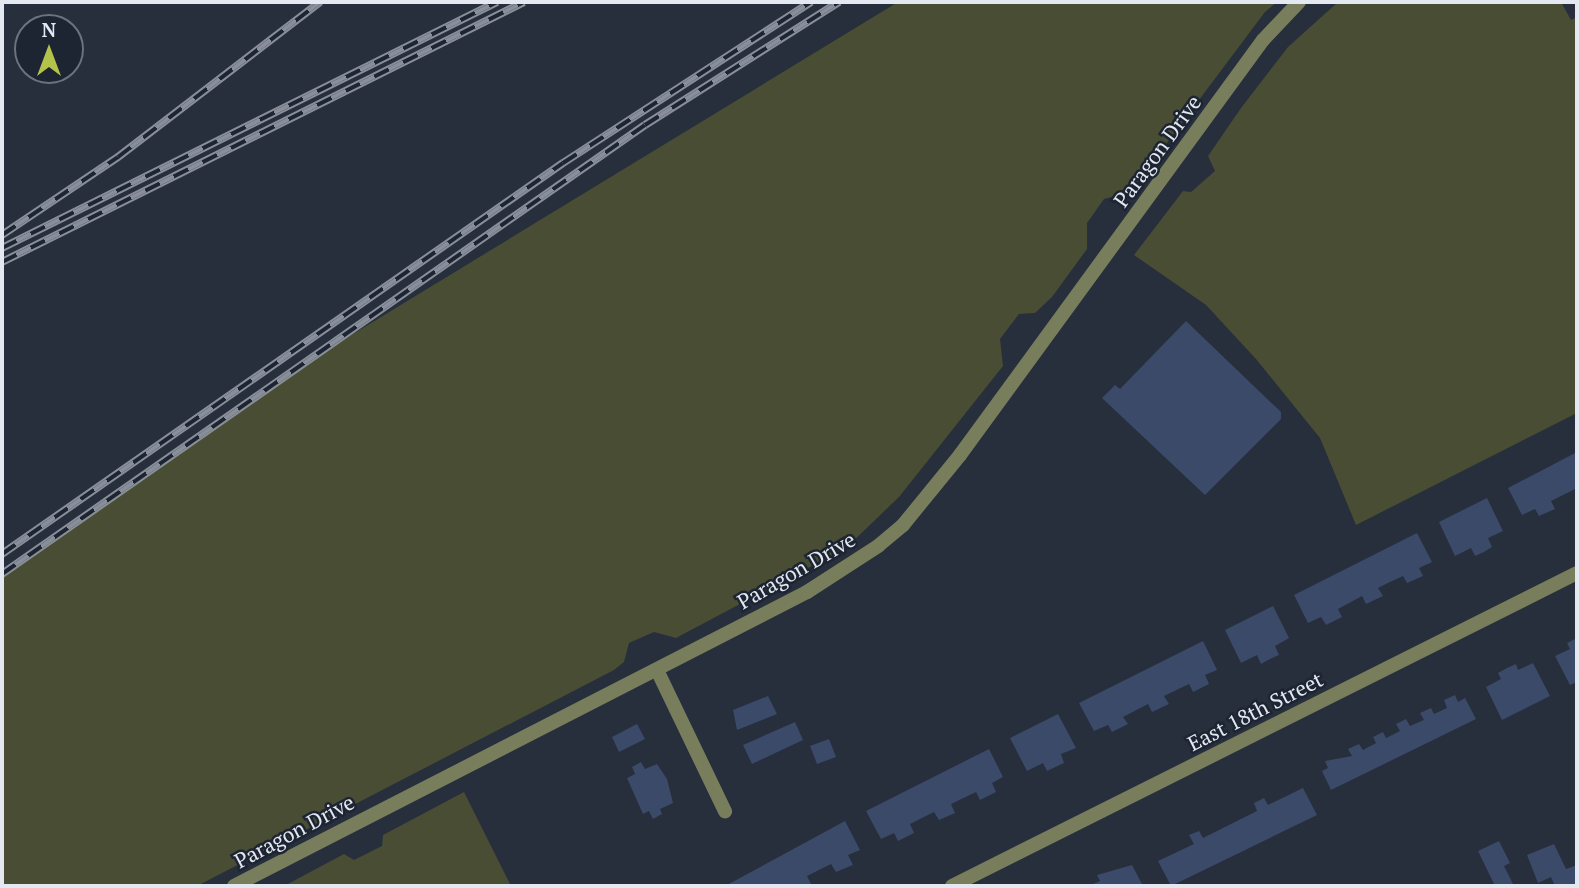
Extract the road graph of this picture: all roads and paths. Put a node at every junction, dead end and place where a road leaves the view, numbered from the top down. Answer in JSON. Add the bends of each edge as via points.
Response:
{"nodes":[{"id":1,"x":1299,"y":2,"type":"edge"},
{"id":2,"x":1577,"y":573,"type":"edge"},
{"id":3,"x":657,"y":670,"type":"junction"},
{"id":4,"x":725,"y":811,"type":"dead end"},
{"id":5,"x":234,"y":886,"type":"edge"},
{"id":6,"x":952,"y":886,"type":"edge"}],
"edges":[{"from":1,"to":3,"type":"street","name":"Paragon Drive","via":[[1263,40],[960,455],[903,525],[852,565],[807,592]]},
{"from":2,"to":6,"type":"street","name":"East 18th Street"},
{"from":3,"to":4,"type":"street"},
{"from":3,"to":5,"type":"street","name":"Paragon Drive"}]}
